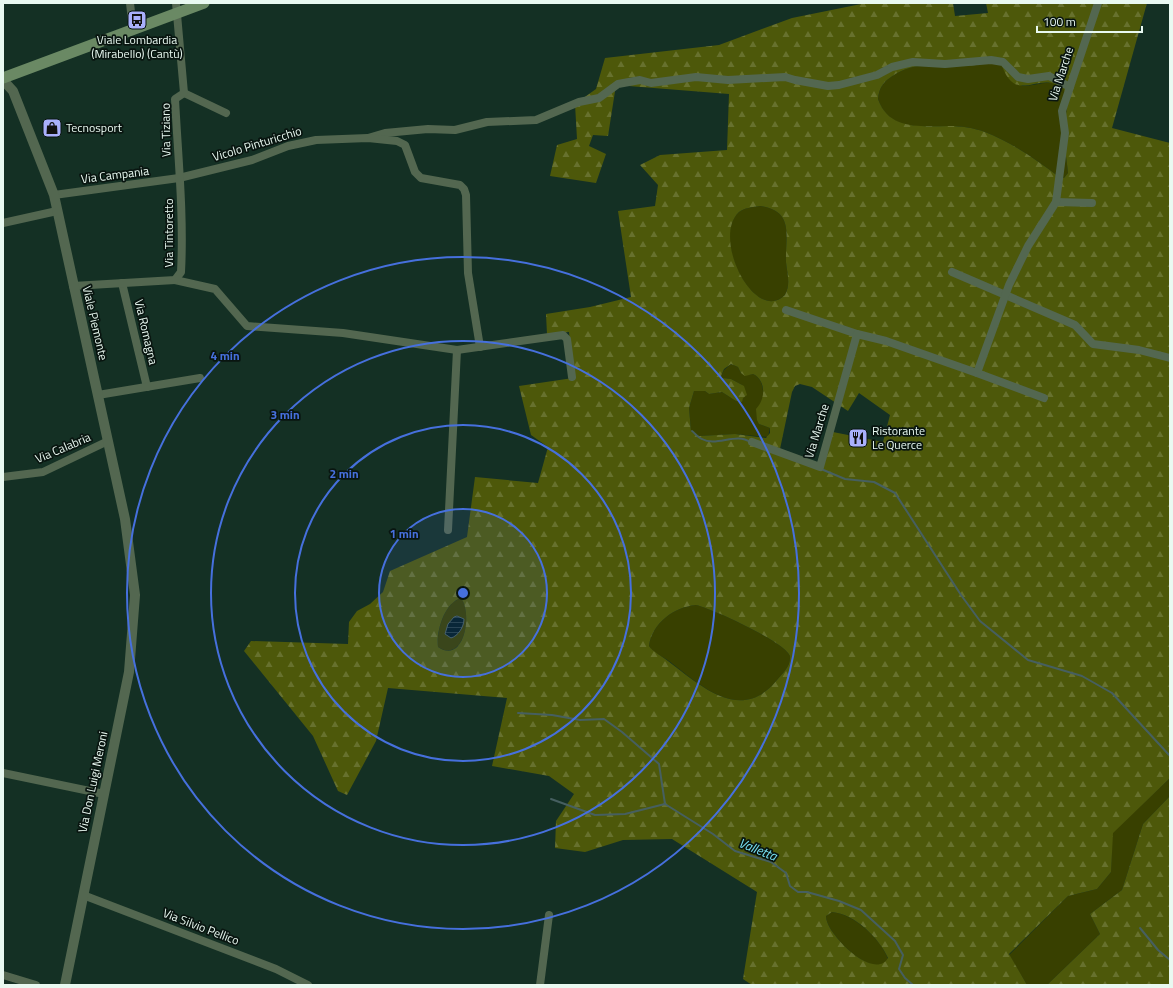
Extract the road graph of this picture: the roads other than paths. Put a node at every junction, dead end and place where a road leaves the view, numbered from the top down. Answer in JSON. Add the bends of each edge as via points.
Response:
{"nodes":[{"id":1,"x":130,"y":3,"type":"edge"},
{"id":2,"x":204,"y":3,"type":"edge"},
{"id":3,"x":1098,"y":3,"type":"edge"},
{"id":4,"x":176,"y":8,"type":"edge"},
{"id":5,"x":133,"y":30,"type":"junction"},
{"id":6,"x":3,"y":79,"type":"edge"},
{"id":7,"x":1070,"y":87,"type":"junction"},
{"id":8,"x":184,"y":93,"type":"junction"},
{"id":9,"x":226,"y":113,"type":"dead end"},
{"id":10,"x":368,"y":138,"type":"junction"},
{"id":11,"x":179,"y":178,"type":"junction"},
{"id":12,"x":54,"y":195,"type":"junction"},
{"id":13,"x":1056,"y":202,"type":"junction"},
{"id":14,"x":1092,"y":203,"type":"dead end"},
{"id":15,"x":57,"y":211,"type":"junction"},
{"id":16,"x":3,"y":223,"type":"edge"},
{"id":17,"x":952,"y":272,"type":"dead end"},
{"id":18,"x":175,"y":280,"type":"junction"},
{"id":19,"x":122,"y":283,"type":"junction"},
{"id":20,"x":73,"y":286,"type":"junction"},
{"id":21,"x":1006,"y":294,"type":"junction"},
{"id":22,"x":786,"y":310,"type":"dead end"},
{"id":23,"x":857,"y":334,"type":"junction"},
{"id":24,"x":480,"y":347,"type":"junction"},
{"id":25,"x":458,"y":350,"type":"junction"},
{"id":26,"x":1170,"y":358,"type":"edge"},
{"id":27,"x":977,"y":373,"type":"junction"},
{"id":28,"x":200,"y":378,"type":"dead end"},
{"id":29,"x":572,"y":378,"type":"dead end"},
{"id":30,"x":147,"y":387,"type":"junction"},
{"id":31,"x":98,"y":395,"type":"junction"},
{"id":32,"x":1044,"y":398,"type":"dead end"},
{"id":33,"x":108,"y":441,"type":"junction"},
{"id":34,"x":752,"y":442,"type":"dead end"},
{"id":35,"x":3,"y":476,"type":"edge"},
{"id":36,"x":448,"y":530,"type":"dead end"},
{"id":37,"x":133,"y":582,"type":"joint"},
{"id":38,"x":3,"y":773,"type":"edge"},
{"id":39,"x":104,"y":794,"type":"junction"},
{"id":40,"x":83,"y":895,"type":"junction"},
{"id":41,"x":548,"y":915,"type":"dead end"},
{"id":42,"x":3,"y":975,"type":"edge"},
{"id":43,"x":36,"y":985,"type":"edge"},
{"id":44,"x":65,"y":985,"type":"edge"},
{"id":45,"x":308,"y":985,"type":"edge"},
{"id":46,"x":540,"y":985,"type":"edge"}],
"edges":[{"from":1,"to":5,"type":"street"},
{"from":2,"to":4,"type":"main road"},
{"from":3,"to":7,"type":"street","name":"Via Marche"},
{"from":4,"to":5,"type":"main road"},
{"from":4,"to":8,"type":"street","name":"Via Tiziano"},
{"from":5,"to":6,"type":"main road"},
{"from":6,"to":12,"type":"street","name":"Viale Piemonte","via":[[13,91]]},
{"from":7,"to":10,"type":"street","via":[[1049,76],[1028,79],[1018,77],[1003,62],[991,60],[945,64],[913,62],[839,85],[785,77],[728,80],[696,76],[651,83],[640,80],[618,84],[599,98],[579,102],[536,120],[487,122],[454,130],[428,129]]},
{"from":7,"to":13,"type":"street","name":"Via Marche","via":[[1062,111],[1066,133]]},
{"from":8,"to":9,"type":"street"},
{"from":8,"to":11,"type":"street","name":"Via Tiziano","via":[[175,99]]},
{"from":10,"to":11,"type":"street","name":"Vicolo Pinturicchio","via":[[316,140],[288,146],[252,160]]},
{"from":10,"to":24,"type":"street","via":[[397,140],[406,145],[415,172],[421,178],[460,185],[464,189],[468,273]]},
{"from":11,"to":12,"type":"street","name":"Via Campania"},
{"from":11,"to":18,"type":"street","name":"Via Tintoretto","via":[[183,207],[182,249],[181,272]]},
{"from":12,"to":15,"type":"street","name":"Viale Piemonte"},
{"from":13,"to":14,"type":"street"},
{"from":13,"to":21,"type":"street","name":"Via Marche","via":[[1028,246]]},
{"from":15,"to":16,"type":"street"},
{"from":15,"to":20,"type":"street","name":"Viale Piemonte"},
{"from":17,"to":21,"type":"street"},
{"from":18,"to":19,"type":"street","name":"Via Tintoretto"},
{"from":18,"to":25,"type":"street","via":[[215,289],[247,326],[343,333]]},
{"from":19,"to":20,"type":"street","name":"Via Tintoretto"},
{"from":19,"to":30,"type":"street","name":"Via Romagna"},
{"from":20,"to":31,"type":"street","name":"Viale Piemonte"},
{"from":21,"to":26,"type":"street","via":[[1075,325],[1093,344],[1138,350]]},
{"from":21,"to":27,"type":"street","name":"Via Marche"},
{"from":22,"to":23,"type":"street"},
{"from":23,"to":27,"type":"street","via":[[886,340]]},
{"from":23,"to":34,"type":"street","name":"Via Marche","via":[[820,467]]},
{"from":24,"to":25,"type":"street"},
{"from":24,"to":29,"type":"street","via":[[563,335],[567,339]]},
{"from":25,"to":36,"type":"street"},
{"from":27,"to":32,"type":"street"},
{"from":28,"to":30,"type":"street"},
{"from":30,"to":31,"type":"street"},
{"from":31,"to":33,"type":"street","name":"Viale Piemonte"},
{"from":33,"to":35,"type":"street","name":"Via Calabria","via":[[43,472]]},
{"from":33,"to":37,"type":"street","name":"Viale Piemonte","via":[[125,519]]},
{"from":37,"to":39,"type":"street","name":"Via Don Luigi Meroni","via":[[135,595],[130,672]]},
{"from":38,"to":39,"type":"street"},
{"from":39,"to":40,"type":"street","name":"Via Don Luigi Meroni"},
{"from":40,"to":44,"type":"street","name":"Via Don Luigi Meroni"},
{"from":40,"to":45,"type":"street","name":"Via Silvio Pellico","via":[[276,969]]},
{"from":41,"to":46,"type":"street"},
{"from":42,"to":43,"type":"street"}]}
